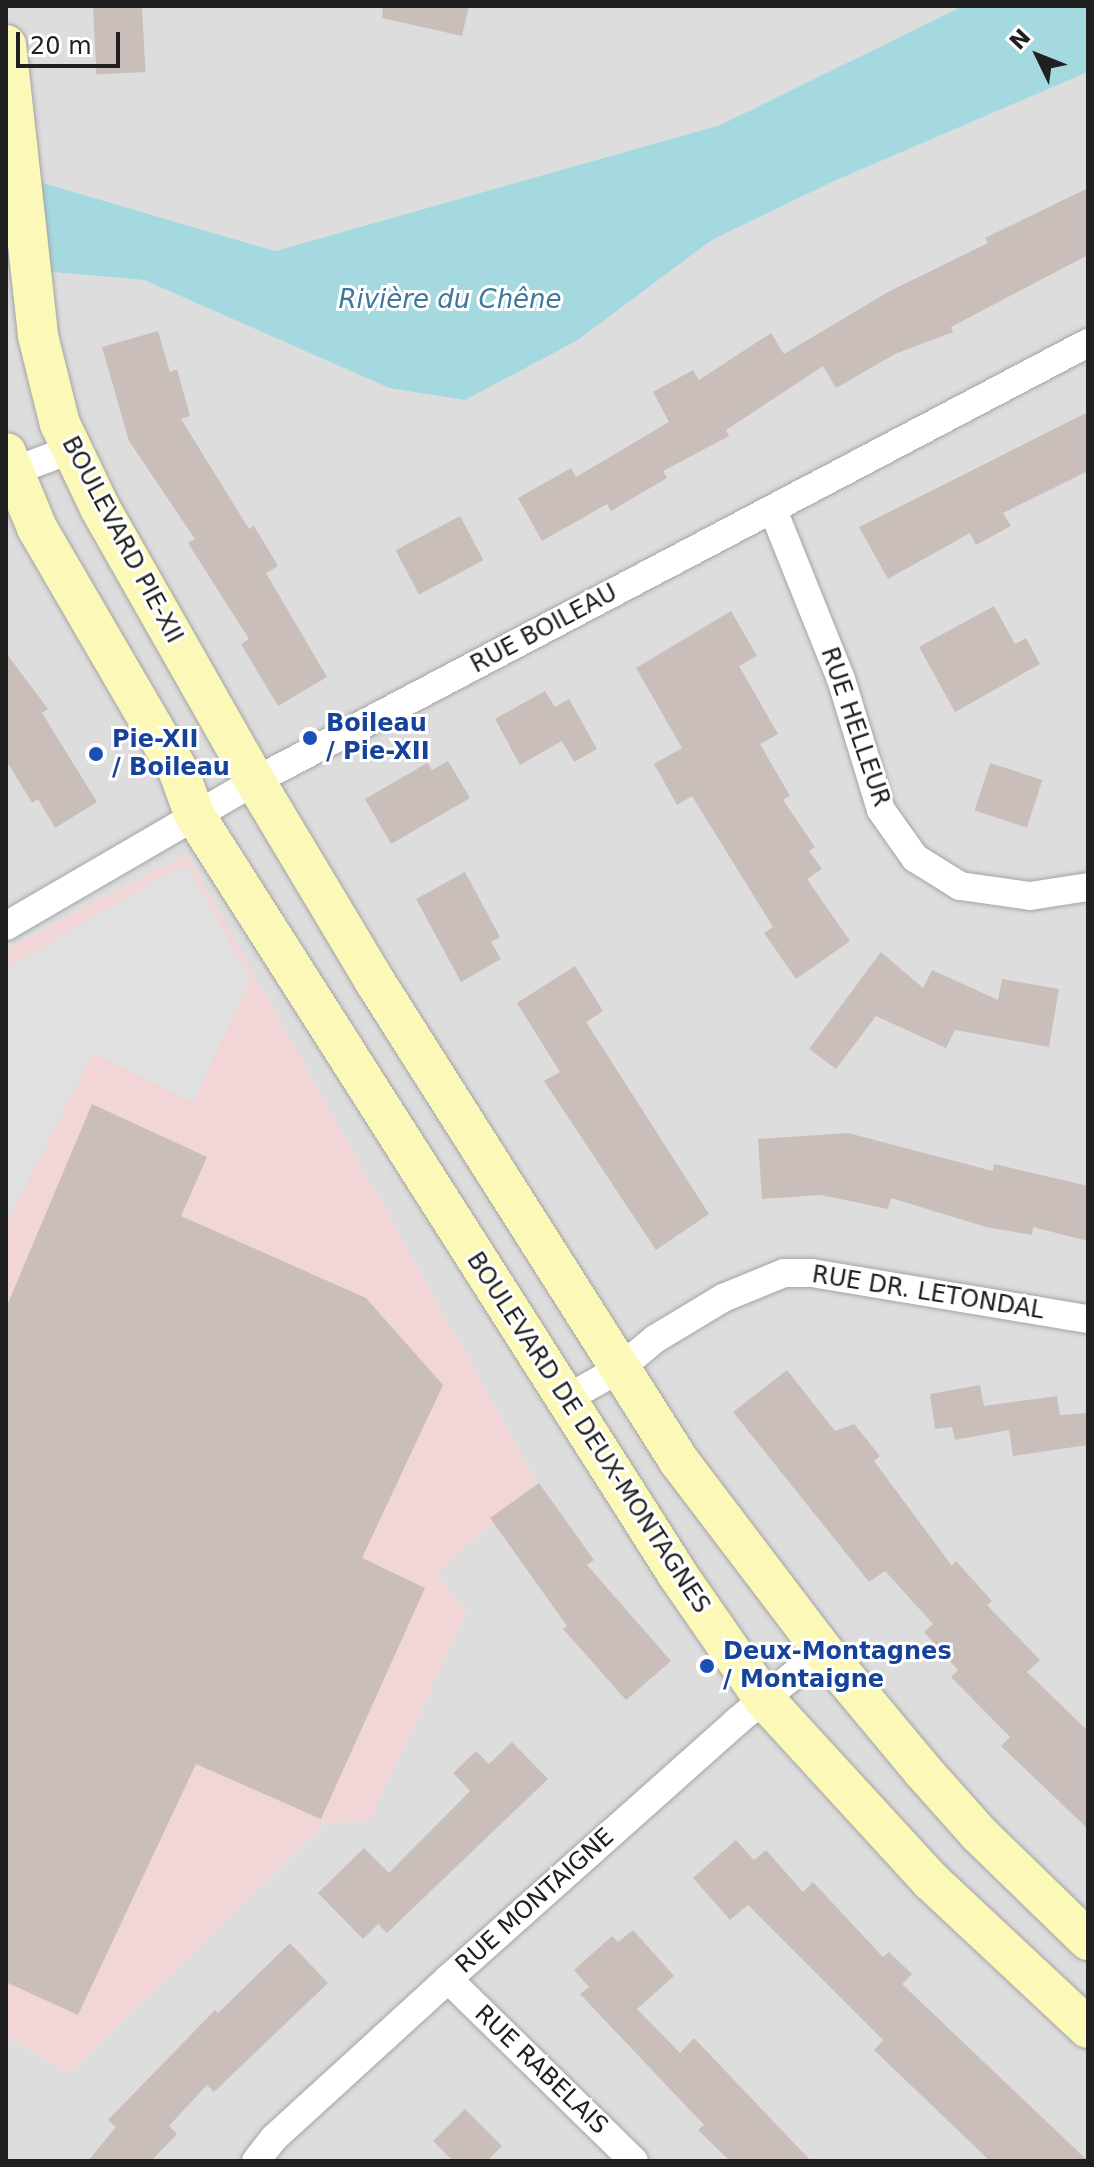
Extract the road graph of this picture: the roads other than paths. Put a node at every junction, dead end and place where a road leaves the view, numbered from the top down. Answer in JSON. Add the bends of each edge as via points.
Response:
{"nodes":[{"id":1,"x":6,"y":45,"type":"edge"},
{"id":2,"x":1088,"y":343,"type":"edge"},
{"id":3,"x":70,"y":450,"type":"junction"},
{"id":4,"x":8,"y":466,"type":"edge"},
{"id":5,"x":773,"y":510,"type":"junction"},
{"id":6,"x":255,"y":781,"type":"junction"},
{"id":7,"x":194,"y":814,"type":"junction"},
{"id":8,"x":1088,"y":887,"type":"edge"},
{"id":9,"x":6,"y":926,"type":"edge"},
{"id":10,"x":1088,"y":1319,"type":"edge"},
{"id":11,"x":618,"y":1370,"type":"junction"},
{"id":12,"x":564,"y":1400,"type":"junction"},
{"id":13,"x":823,"y":1651,"type":"junction"},
{"id":14,"x":764,"y":1699,"type":"junction"},
{"id":15,"x":1088,"y":1940,"type":"edge"},
{"id":16,"x":448,"y":1979,"type":"junction"},
{"id":17,"x":1088,"y":2028,"type":"edge"},
{"id":18,"x":256,"y":2161,"type":"edge"},
{"id":19,"x":634,"y":2161,"type":"edge"}],
"edges":[{"from":1,"to":3,"type":"street","name":"BOULEVARD PIE-XII","via":[[45,372]]},
{"from":2,"to":5,"type":"street","name":"RUE BOILEAU"},
{"from":3,"to":4,"type":"street"},
{"from":3,"to":6,"type":"street","name":"BOULEVARD PIE-XII"},
{"from":4,"to":7,"type":"street","via":[[49,551],[179,772]]},
{"from":5,"to":6,"type":"street","name":"RUE BOILEAU"},
{"from":5,"to":8,"type":"street","name":"RUE HELLEUR","via":[[841,679],[881,810],[915,858],[960,886],[1030,896]]},
{"from":6,"to":7,"type":"street","name":"RUE BOILEAU"},
{"from":6,"to":11,"type":"street"},
{"from":7,"to":9,"type":"street","name":"RUE BOILEAU"},
{"from":7,"to":12,"type":"street","name":"BOULEVARD DE DEUX-MONTAGNES"},
{"from":10,"to":11,"type":"street","name":"RUE DR. LETONDAL","via":[[812,1273],[784,1273],[723,1298],[655,1339]]},
{"from":11,"to":12,"type":"street","name":"RUE DR. LETONDAL"},
{"from":11,"to":13,"type":"street","via":[[679,1461]]},
{"from":12,"to":14,"type":"street","name":"BOULEVARD DE DEUX-MONTAGNES"},
{"from":13,"to":14,"type":"street","name":"RUE MONTAIGNE"},
{"from":13,"to":15,"type":"street","via":[[980,1835]]},
{"from":14,"to":16,"type":"street","name":"RUE MONTAIGNE"},
{"from":14,"to":17,"type":"street","name":"BOULEVARD DE DEUX-MONTAGNES","via":[[931,1881]]},
{"from":16,"to":18,"type":"street","name":"RUE MONTAIGNE","via":[[274,2138]]},
{"from":16,"to":19,"type":"street","name":"RUE RABELAIS"}]}
